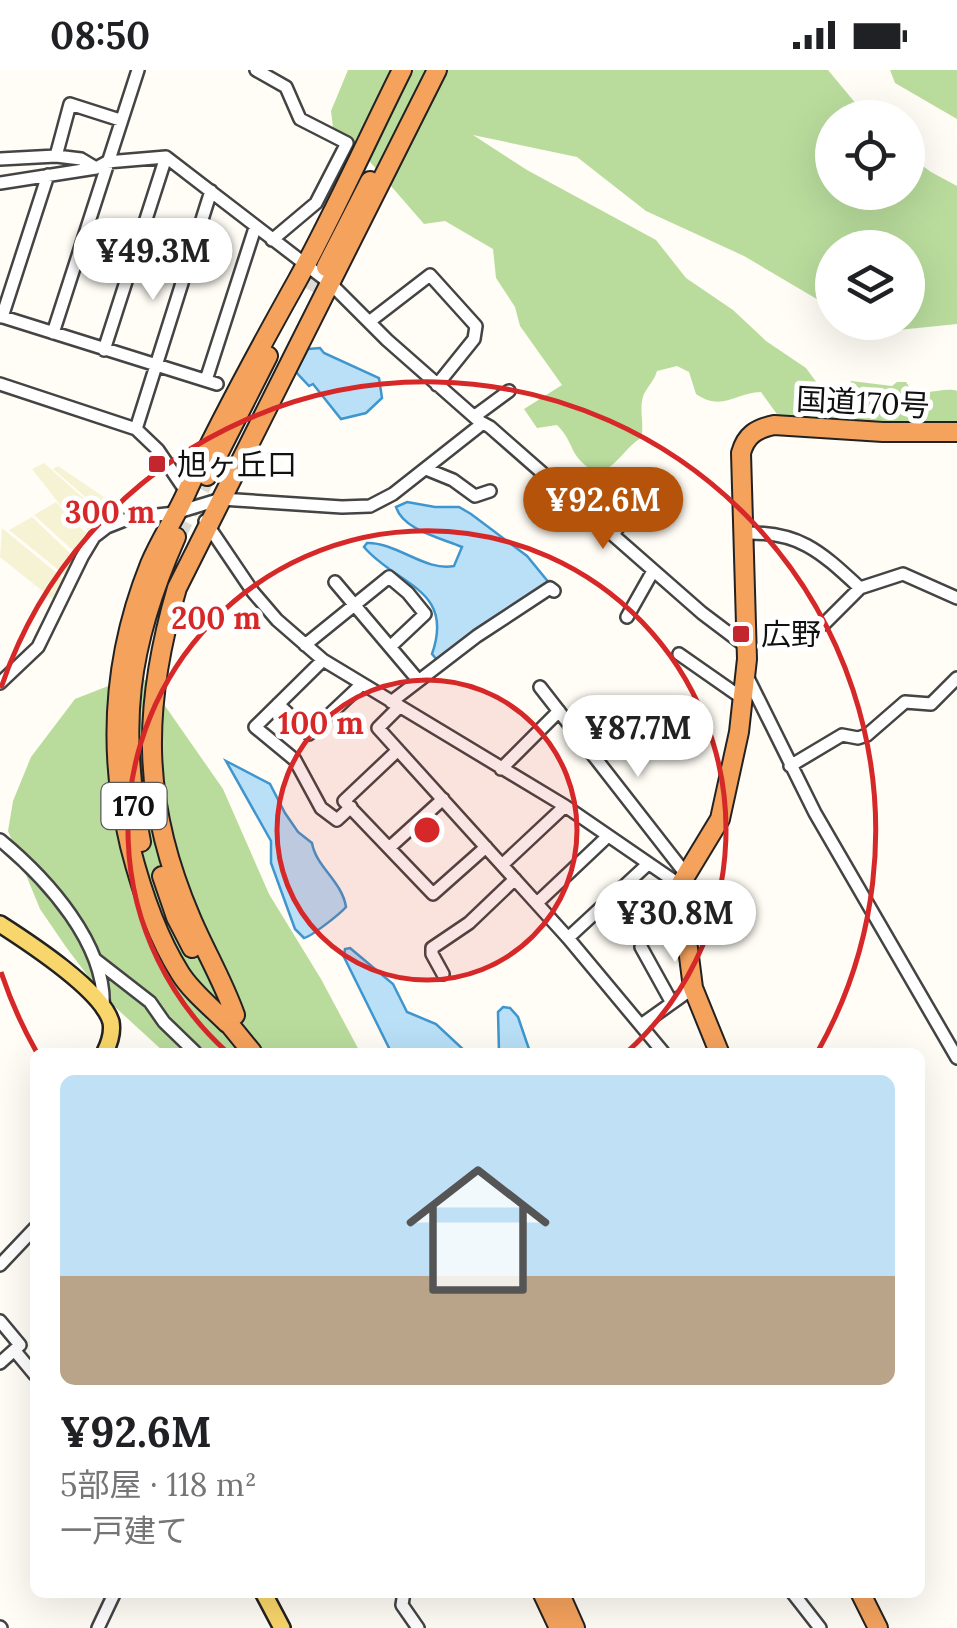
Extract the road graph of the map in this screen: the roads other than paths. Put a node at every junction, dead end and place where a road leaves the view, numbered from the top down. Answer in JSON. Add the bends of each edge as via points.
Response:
{"nodes":[{"id":1,"x":138,"y":70,"type":"edge"},
{"id":2,"x":256,"y":70,"type":"edge"},
{"id":3,"x":402,"y":70,"type":"edge"},
{"id":4,"x":414,"y":70,"type":"edge"},
{"id":5,"x":428,"y":70,"type":"edge"},
{"id":6,"x":437,"y":70,"type":"edge"},
{"id":7,"x":120,"y":120,"type":"junction"},
{"id":8,"x":56,"y":156,"type":"junction"},
{"id":9,"x":166,"y":157,"type":"junction"},
{"id":10,"x":0,"y":159,"type":"edge"},
{"id":11,"x":102,"y":165,"type":"junction"},
{"id":12,"x":48,"y":175,"type":"junction"},
{"id":13,"x":0,"y":183,"type":"edge"},
{"id":14,"x":211,"y":192,"type":"junction"},
{"id":15,"x":255,"y":228,"type":"junction"},
{"id":16,"x":272,"y":240,"type":"junction"},
{"id":17,"x":316,"y":276,"type":"junction"},
{"id":18,"x":1,"y":316,"type":"edge"},
{"id":19,"x":369,"y":322,"type":"junction"},
{"id":20,"x":53,"y":333,"type":"junction"},
{"id":21,"x":104,"y":350,"type":"junction"},
{"id":22,"x":155,"y":365,"type":"junction"},
{"id":23,"x":0,"y":384,"type":"edge"},
{"id":24,"x":436,"y":384,"type":"junction"},
{"id":25,"x":509,"y":391,"type":"dead end"},
{"id":26,"x":477,"y":419,"type":"junction"},
{"id":27,"x":136,"y":428,"type":"junction"},
{"id":28,"x":957,"y":432,"type":"edge"},
{"id":29,"x":426,"y":469,"type":"junction"},
{"id":30,"x":215,"y":485,"type":"junction"},
{"id":31,"x":642,"y":486,"type":"dead end"},
{"id":32,"x":490,"y":491,"type":"dead end"},
{"id":33,"x":191,"y":500,"type":"junction"},
{"id":34,"x":175,"y":513,"type":"junction"},
{"id":35,"x":208,"y":525,"type":"junction"},
{"id":36,"x":613,"y":534,"type":"junction"},
{"id":37,"x":743,"y":534,"type":"junction"},
{"id":38,"x":182,"y":538,"type":"tunnel mouth"},
{"id":39,"x":653,"y":571,"type":"junction"},
{"id":40,"x":335,"y":582,"type":"dead end"},
{"id":41,"x":860,"y":588,"type":"junction"},
{"id":42,"x":554,"y":591,"type":"dead end"},
{"id":43,"x":957,"y":598,"type":"edge"},
{"id":44,"x":353,"y":605,"type":"junction"},
{"id":45,"x":627,"y":618,"type":"dead end"},
{"id":46,"x":824,"y":624,"type":"dead end"},
{"id":47,"x":305,"y":645,"type":"junction"},
{"id":48,"x":390,"y":647,"type":"junction"},
{"id":49,"x":747,"y":647,"type":"junction"},
{"id":50,"x":679,"y":654,"type":"dead end"},
{"id":51,"x":323,"y":660,"type":"junction"},
{"id":52,"x":746,"y":674,"type":"junction"},
{"id":53,"x":957,"y":678,"type":"edge"},
{"id":54,"x":418,"y":680,"type":"junction"},
{"id":55,"x":0,"y":683,"type":"edge"},
{"id":56,"x":362,"y":684,"type":"junction"},
{"id":57,"x":540,"y":687,"type":"dead end"},
{"id":58,"x":742,"y":698,"type":"junction"},
{"id":59,"x":278,"y":704,"type":"junction"},
{"id":60,"x":395,"y":704,"type":"junction"},
{"id":61,"x":558,"y":711,"type":"junction"},
{"id":62,"x":398,"y":750,"type":"junction"},
{"id":63,"x":790,"y":766,"type":"junction"},
{"id":64,"x":501,"y":768,"type":"junction"},
{"id":65,"x":443,"y":800,"type":"junction"},
{"id":66,"x":565,"y":806,"type":"junction"},
{"id":67,"x":350,"y":807,"type":"junction"},
{"id":68,"x":608,"y":836,"type":"junction"},
{"id":69,"x":0,"y":840,"type":"edge"},
{"id":70,"x":486,"y":847,"type":"junction"},
{"id":71,"x":390,"y":848,"type":"junction"},
{"id":72,"x":648,"y":864,"type":"junction"},
{"id":73,"x":502,"y":865,"type":"junction"},
{"id":74,"x":515,"y":879,"type":"junction"},
{"id":75,"x":682,"y":879,"type":"junction"},
{"id":76,"x":536,"y":903,"type":"junction"},
{"id":77,"x":0,"y":924,"type":"edge"},
{"id":78,"x":568,"y":938,"type":"junction"},
{"id":79,"x":642,"y":947,"type":"dead end"},
{"id":80,"x":93,"y":958,"type":"junction"},
{"id":81,"x":442,"y":974,"type":"dead end"},
{"id":82,"x":693,"y":988,"type":"junction"},
{"id":83,"x":672,"y":1003,"type":"junction"},
{"id":84,"x":103,"y":1010,"type":"junction"},
{"id":85,"x":231,"y":1019,"type":"junction"},
{"id":86,"x":641,"y":1025,"type":"junction"},
{"id":87,"x":107,"y":1048,"type":"edge"},
{"id":88,"x":191,"y":1048,"type":"edge"},
{"id":89,"x":249,"y":1048,"type":"edge"},
{"id":90,"x":262,"y":1048,"type":"edge"},
{"id":91,"x":660,"y":1048,"type":"edge"},
{"id":92,"x":717,"y":1048,"type":"edge"},
{"id":93,"x":957,"y":1058,"type":"edge"},
{"id":94,"x":30,"y":1233,"type":"edge"},
{"id":95,"x":0,"y":1266,"type":"edge"},
{"id":96,"x":0,"y":1321,"type":"edge"},
{"id":97,"x":14,"y":1351,"type":"junction"},
{"id":98,"x":0,"y":1364,"type":"edge"},
{"id":99,"x":30,"y":1369,"type":"edge"},
{"id":100,"x":113,"y":1598,"type":"edge"},
{"id":101,"x":266,"y":1598,"type":"edge"},
{"id":102,"x":403,"y":1598,"type":"edge"},
{"id":103,"x":545,"y":1598,"type":"edge"},
{"id":104,"x":562,"y":1598,"type":"edge"},
{"id":105,"x":797,"y":1598,"type":"edge"},
{"id":106,"x":863,"y":1598,"type":"edge"},
{"id":107,"x":98,"y":1628,"type":"edge"},
{"id":108,"x":282,"y":1628,"type":"edge"},
{"id":109,"x":418,"y":1628,"type":"edge"},
{"id":110,"x":559,"y":1628,"type":"edge"},
{"id":111,"x":575,"y":1628,"type":"edge"},
{"id":112,"x":820,"y":1628,"type":"edge"},
{"id":113,"x":878,"y":1628,"type":"edge"}],
"edges":[{"from":1,"to":7,"type":"street"},
{"from":2,"to":16,"type":"street","via":[[286,86],[300,118],[347,143],[316,203]]},
{"from":3,"to":17,"type":"highway"},
{"from":4,"to":17,"type":"highway"},
{"from":5,"to":17,"type":"highway"},
{"from":6,"to":17,"type":"highway"},
{"from":7,"to":8,"type":"street","via":[[70,104]]},
{"from":7,"to":11,"type":"street"},
{"from":8,"to":10,"type":"street"},
{"from":8,"to":11,"type":"street"},
{"from":9,"to":11,"type":"street"},
{"from":9,"to":14,"type":"street"},
{"from":9,"to":21,"type":"street"},
{"from":11,"to":12,"type":"street"},
{"from":11,"to":20,"type":"street"},
{"from":12,"to":13,"type":"street"},
{"from":12,"to":18,"type":"street"},
{"from":14,"to":15,"type":"street"},
{"from":14,"to":22,"type":"street"},
{"from":15,"to":16,"type":"street"},
{"from":15,"to":22,"type":"street","via":[[211,382]]},
{"from":16,"to":17,"type":"street"},
{"from":17,"to":19,"type":"street"},
{"from":17,"to":30,"type":"highway"},
{"from":17,"to":30,"type":"highway"},
{"from":17,"to":33,"type":"highway","via":[[232,397]]},
{"from":18,"to":20,"type":"street"},
{"from":19,"to":24,"type":"street"},
{"from":19,"to":24,"type":"street","via":[[430,274],[476,326],[474,339]]},
{"from":20,"to":21,"type":"street"},
{"from":21,"to":22,"type":"street"},
{"from":22,"to":27,"type":"street"},
{"from":23,"to":27,"type":"street"},
{"from":24,"to":26,"type":"street"},
{"from":25,"to":26,"type":"street"},
{"from":26,"to":29,"type":"street","via":[[478,427]]},
{"from":26,"to":36,"type":"street"},
{"from":27,"to":33,"type":"street"},
{"from":28,"to":37,"type":"highway","name":"国道170号","via":[[762,428],[740,453]]},
{"from":29,"to":30,"type":"street","via":[[382,501],[358,508]]},
{"from":29,"to":32,"type":"street","via":[[476,496]]},
{"from":30,"to":33,"type":"street"},
{"from":30,"to":35,"type":"highway"},
{"from":31,"to":36,"type":"street"},
{"from":33,"to":34,"type":"highway"},
{"from":33,"to":35,"type":"street"},
{"from":34,"to":55,"type":"street","via":[[130,518],[94,538],[38,647]]},
{"from":34,"to":85,"type":"highway","via":[[151,562],[123,655],[116,717],[119,801],[134,864],[181,976]]},
{"from":35,"to":47,"type":"street","via":[[253,592]]},
{"from":35,"to":85,"type":"highway","via":[[164,632],[151,746],[154,800],[168,858],[221,978]]},
{"from":36,"to":39,"type":"street"},
{"from":37,"to":41,"type":"street","via":[[788,536]]},
{"from":37,"to":49,"type":"highway","name":"国道170号"},
{"from":38,"to":85,"type":"highway","number":"170","via":[[145,668],[144,800],[176,917]]},
{"from":39,"to":45,"type":"street"},
{"from":39,"to":49,"type":"street"},
{"from":40,"to":44,"type":"street"},
{"from":41,"to":43,"type":"street","via":[[903,574]]},
{"from":41,"to":46,"type":"street"},
{"from":42,"to":54,"type":"street","via":[[518,608]]},
{"from":44,"to":47,"type":"street"},
{"from":44,"to":48,"type":"street"},
{"from":44,"to":48,"type":"street","via":[[389,577],[408,593],[425,614]]},
{"from":47,"to":51,"type":"street"},
{"from":48,"to":54,"type":"street"},
{"from":49,"to":52,"type":"highway","name":"国道170号"},
{"from":50,"to":58,"type":"street"},
{"from":51,"to":56,"type":"street"},
{"from":51,"to":59,"type":"street"},
{"from":52,"to":58,"type":"highway","name":"国道170号"},
{"from":52,"to":63,"type":"street"},
{"from":53,"to":63,"type":"street","via":[[931,704],[905,702],[867,735],[842,735]]},
{"from":54,"to":60,"type":"street"},
{"from":56,"to":59,"type":"street","via":[[309,734]]},
{"from":56,"to":60,"type":"street"},
{"from":57,"to":61,"type":"street"},
{"from":58,"to":75,"type":"highway","name":"国道170号","via":[[720,820]]},
{"from":59,"to":67,"type":"street","via":[[255,727],[294,760],[324,812],[336,820]]},
{"from":60,"to":62,"type":"street","via":[[378,728]]},
{"from":60,"to":64,"type":"street"},
{"from":61,"to":64,"type":"street"},
{"from":61,"to":75,"type":"street"},
{"from":62,"to":65,"type":"street"},
{"from":62,"to":67,"type":"street","via":[[344,801]]},
{"from":63,"to":93,"type":"street"},
{"from":64,"to":66,"type":"street"},
{"from":65,"to":70,"type":"street"},
{"from":65,"to":71,"type":"street"},
{"from":66,"to":68,"type":"street"},
{"from":66,"to":73,"type":"street"},
{"from":67,"to":71,"type":"street"},
{"from":68,"to":72,"type":"street"},
{"from":68,"to":76,"type":"street"},
{"from":69,"to":80,"type":"street","via":[[53,891]]},
{"from":70,"to":71,"type":"street","via":[[433,894]]},
{"from":70,"to":73,"type":"street"},
{"from":72,"to":75,"type":"street"},
{"from":72,"to":78,"type":"street"},
{"from":73,"to":74,"type":"street"},
{"from":74,"to":76,"type":"street"},
{"from":74,"to":81,"type":"street","via":[[470,924],[432,948]]},
{"from":75,"to":82,"type":"highway"},
{"from":76,"to":78,"type":"street"},
{"from":77,"to":84,"type":"main road","via":[[50,958]]},
{"from":78,"to":86,"type":"street"},
{"from":79,"to":83,"type":"street"},
{"from":80,"to":84,"type":"street","via":[[104,984]]},
{"from":80,"to":88,"type":"street","via":[[150,1002]]},
{"from":82,"to":83,"type":"street"},
{"from":82,"to":92,"type":"highway"},
{"from":83,"to":86,"type":"street"},
{"from":84,"to":87,"type":"main road","via":[[112,1027]]},
{"from":85,"to":89,"type":"highway","number":"170"},
{"from":85,"to":90,"type":"highway","number":"170"},
{"from":86,"to":91,"type":"street"},
{"from":94,"to":95,"type":"street"},
{"from":96,"to":97,"type":"street","via":[[20,1345]]},
{"from":97,"to":98,"type":"street"},
{"from":97,"to":99,"type":"street"},
{"from":100,"to":107,"type":"street"},
{"from":101,"to":108,"type":"main road"},
{"from":102,"to":109,"type":"street"},
{"from":103,"to":110,"type":"highway"},
{"from":104,"to":111,"type":"highway"},
{"from":105,"to":112,"type":"street"},
{"from":106,"to":113,"type":"highway"}]}
